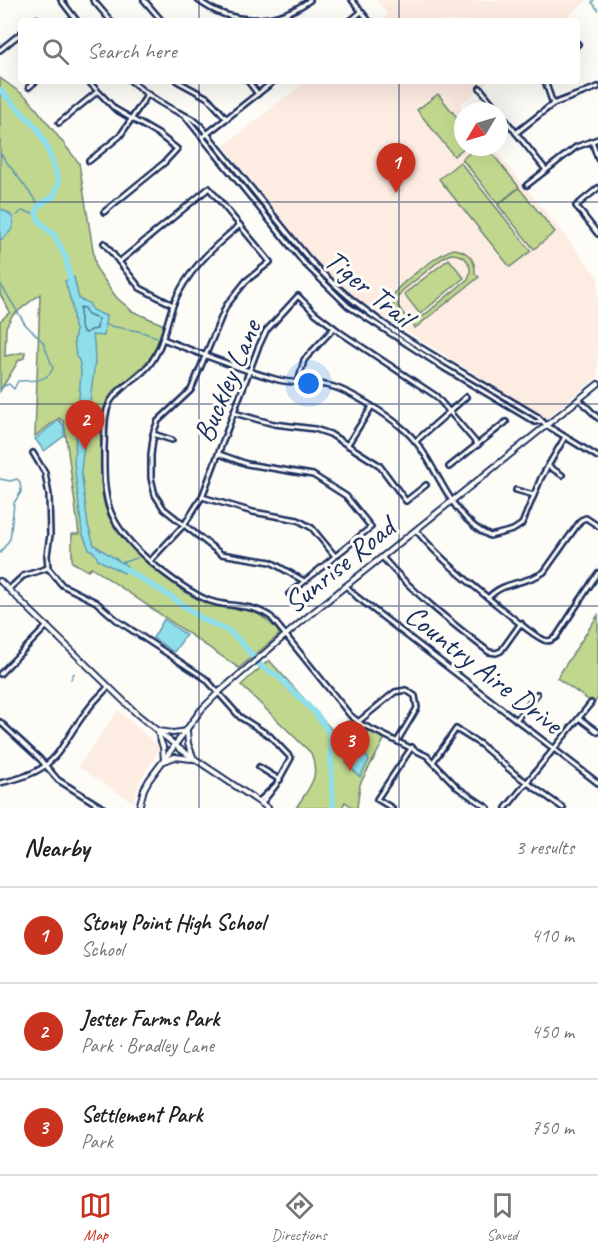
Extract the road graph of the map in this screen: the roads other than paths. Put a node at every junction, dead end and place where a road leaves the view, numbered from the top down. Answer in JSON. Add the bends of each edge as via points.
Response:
{"nodes":[{"id":1,"x":61,"y":0,"type":"edge"},
{"id":2,"x":93,"y":0,"type":"edge"},
{"id":3,"x":144,"y":0,"type":"edge"},
{"id":4,"x":198,"y":0,"type":"edge"},
{"id":5,"x":310,"y":0,"type":"edge"},
{"id":6,"x":352,"y":0,"type":"edge"},
{"id":7,"x":303,"y":2,"type":"edge"},
{"id":8,"x":362,"y":12,"type":"junction"},
{"id":9,"x":75,"y":18,"type":"edge"},
{"id":10,"x":108,"y":18,"type":"edge"},
{"id":11,"x":159,"y":18,"type":"edge"},
{"id":12,"x":242,"y":18,"type":"edge"},
{"id":13,"x":271,"y":18,"type":"edge"},
{"id":14,"x":354,"y":18,"type":"edge"},
{"id":15,"x":367,"y":18,"type":"edge"},
{"id":16,"x":18,"y":35,"type":"edge"},
{"id":17,"x":0,"y":50,"type":"edge"},
{"id":18,"x":32,"y":84,"type":"edge"},
{"id":19,"x":90,"y":84,"type":"edge"},
{"id":20,"x":135,"y":84,"type":"edge"},
{"id":21,"x":182,"y":84,"type":"edge"},
{"id":22,"x":250,"y":84,"type":"edge"},
{"id":23,"x":270,"y":84,"type":"edge"},
{"id":24,"x":546,"y":84,"type":"edge"},
{"id":25,"x":29,"y":87,"type":"dead end"},
{"id":26,"x":598,"y":87,"type":"edge"},
{"id":27,"x":480,"y":88,"type":"dead end"},
{"id":28,"x":97,"y":92,"type":"junction"},
{"id":29,"x":148,"y":94,"type":"junction"},
{"id":30,"x":258,"y":94,"type":"junction"},
{"id":31,"x":553,"y":104,"type":"junction"},
{"id":32,"x":184,"y":115,"type":"junction"},
{"id":33,"x":226,"y":119,"type":"junction"},
{"id":34,"x":131,"y":120,"type":"junction"},
{"id":35,"x":59,"y":123,"type":"dead end"},
{"id":36,"x":208,"y":133,"type":"junction"},
{"id":37,"x":516,"y":133,"type":"junction"},
{"id":38,"x":203,"y":137,"type":"junction"},
{"id":39,"x":598,"y":139,"type":"edge"},
{"id":40,"x":592,"y":141,"type":"junction"},
{"id":41,"x":598,"y":159,"type":"edge"},
{"id":42,"x":89,"y":161,"type":"dead end"},
{"id":43,"x":546,"y":170,"type":"junction"},
{"id":44,"x":527,"y":185,"type":"dead end"},
{"id":45,"x":598,"y":188,"type":"edge"},
{"id":46,"x":104,"y":212,"type":"dead end"},
{"id":47,"x":240,"y":225,"type":"junction"},
{"id":48,"x":598,"y":234,"type":"edge"},
{"id":49,"x":104,"y":243,"type":"dead end"},
{"id":50,"x":119,"y":262,"type":"junction"},
{"id":51,"x":173,"y":305,"type":"junction"},
{"id":52,"x":334,"y":328,"type":"junction"},
{"id":53,"x":163,"y":339,"type":"junction"},
{"id":54,"x":205,"y":356,"type":"junction"},
{"id":55,"x":249,"y":371,"type":"junction"},
{"id":56,"x":298,"y":383,"type":"junction"},
{"id":57,"x":598,"y":384,"type":"edge"},
{"id":58,"x":466,"y":397,"type":"dead end"},
{"id":59,"x":579,"y":399,"type":"junction"},
{"id":60,"x":371,"y":408,"type":"junction"},
{"id":61,"x":451,"y":412,"type":"junction"},
{"id":62,"x":234,"y":413,"type":"junction"},
{"id":63,"x":598,"y":418,"type":"edge"},
{"id":64,"x":541,"y":421,"type":"junction"},
{"id":65,"x":506,"y":422,"type":"dead end"},
{"id":66,"x":546,"y":425,"type":"junction"},
{"id":67,"x":153,"y":434,"type":"junction"},
{"id":68,"x":565,"y":437,"type":"junction"},
{"id":69,"x":172,"y":440,"type":"dead end"},
{"id":70,"x":416,"y":441,"type":"junction"},
{"id":71,"x":348,"y":444,"type":"junction"},
{"id":72,"x":478,"y":445,"type":"junction"},
{"id":73,"x":33,"y":453,"type":"dead end"},
{"id":74,"x":219,"y":454,"type":"junction"},
{"id":75,"x":598,"y":457,"type":"edge"},
{"id":76,"x":548,"y":466,"type":"junction"},
{"id":77,"x":449,"y":467,"type":"dead end"},
{"id":78,"x":562,"y":475,"type":"dead end"},
{"id":79,"x":426,"y":485,"type":"dead end"},
{"id":80,"x":516,"y":490,"type":"dead end"},
{"id":81,"x":534,"y":495,"type":"junction"},
{"id":82,"x":202,"y":497,"type":"junction"},
{"id":83,"x":452,"y":502,"type":"junction"},
{"id":84,"x":184,"y":525,"type":"junction"},
{"id":85,"x":598,"y":526,"type":"edge"},
{"id":86,"x":416,"y":530,"type":"junction"},
{"id":87,"x":335,"y":556,"type":"junction"},
{"id":88,"x":382,"y":558,"type":"junction"},
{"id":89,"x":150,"y":561,"type":"junction"},
{"id":90,"x":48,"y":568,"type":"junction"},
{"id":91,"x":598,"y":573,"type":"edge"},
{"id":92,"x":0,"y":581,"type":"edge"},
{"id":93,"x":304,"y":581,"type":"junction"},
{"id":94,"x":346,"y":586,"type":"junction"},
{"id":95,"x":9,"y":589,"type":"junction"},
{"id":96,"x":289,"y":594,"type":"dead end"},
{"id":97,"x":489,"y":597,"type":"junction"},
{"id":98,"x":521,"y":623,"type":"junction"},
{"id":99,"x":47,"y":626,"type":"junction"},
{"id":100,"x":286,"y":635,"type":"junction"},
{"id":101,"x":0,"y":674,"type":"edge"},
{"id":102,"x":108,"y":687,"type":"junction"},
{"id":103,"x":219,"y":692,"type":"junction"},
{"id":104,"x":537,"y":694,"type":"dead end"},
{"id":105,"x":591,"y":703,"type":"dead end"},
{"id":106,"x":579,"y":718,"type":"junction"},
{"id":107,"x":516,"y":720,"type":"junction"},
{"id":108,"x":0,"y":722,"type":"edge"},
{"id":109,"x":358,"y":722,"type":"junction"},
{"id":110,"x":186,"y":730,"type":"junction"},
{"id":111,"x":157,"y":731,"type":"junction"},
{"id":112,"x":598,"y":732,"type":"edge"},
{"id":113,"x":398,"y":740,"type":"junction"},
{"id":114,"x":175,"y":745,"type":"junction"},
{"id":115,"x":412,"y":747,"type":"junction"},
{"id":116,"x":555,"y":749,"type":"junction"},
{"id":117,"x":195,"y":759,"type":"junction"},
{"id":118,"x":164,"y":761,"type":"junction"},
{"id":119,"x":433,"y":762,"type":"junction"},
{"id":120,"x":46,"y":766,"type":"junction"},
{"id":121,"x":260,"y":767,"type":"dead end"},
{"id":122,"x":280,"y":780,"type":"junction"},
{"id":123,"x":0,"y":783,"type":"edge"},
{"id":124,"x":527,"y":783,"type":"junction"},
{"id":125,"x":598,"y":783,"type":"edge"},
{"id":126,"x":261,"y":802,"type":"junction"},
{"id":127,"x":103,"y":808,"type":"edge"},
{"id":128,"x":139,"y":808,"type":"edge"},
{"id":129,"x":268,"y":808,"type":"edge"},
{"id":130,"x":392,"y":808,"type":"edge"},
{"id":131,"x":488,"y":808,"type":"edge"},
{"id":132,"x":506,"y":808,"type":"edge"},
{"id":133,"x":562,"y":808,"type":"edge"}],
"edges":[{"from":1,"to":9,"type":"street"},
{"from":2,"to":10,"type":"street"},
{"from":3,"to":11,"type":"street"},
{"from":4,"to":12,"type":"street","via":[[231,17]]},
{"from":5,"to":7,"type":"street"},
{"from":6,"to":8,"type":"street"},
{"from":7,"to":13,"type":"street","via":[[290,12]]},
{"from":8,"to":14,"type":"street"},
{"from":8,"to":15,"type":"street"},
{"from":16,"to":17,"type":"street"},
{"from":18,"to":25,"type":"street"},
{"from":19,"to":28,"type":"street"},
{"from":20,"to":29,"type":"street","name":"Tiger Trail"},
{"from":21,"to":33,"type":"street","via":[[207,98]]},
{"from":22,"to":30,"type":"street"},
{"from":23,"to":30,"type":"street"},
{"from":24,"to":31,"type":"street"},
{"from":26,"to":31,"type":"street"},
{"from":27,"to":37,"type":"street"},
{"from":28,"to":34,"type":"street"},
{"from":28,"to":35,"type":"street"},
{"from":29,"to":32,"type":"street","name":"Tiger Trail"},
{"from":29,"to":34,"type":"street"},
{"from":30,"to":33,"type":"street"},
{"from":31,"to":37,"type":"street"},
{"from":32,"to":36,"type":"street","name":"Tiger Trail","via":[[192,117]]},
{"from":32,"to":38,"type":"street","name":"Tiger Trail"},
{"from":33,"to":36,"type":"street"},
{"from":34,"to":42,"type":"street","via":[[120,136]]},
{"from":34,"to":46,"type":"street","via":[[177,149]]},
{"from":36,"to":38,"type":"street"},
{"from":36,"to":64,"type":"street","name":"Tiger Trail","via":[[308,258],[340,291],[371,315]]},
{"from":37,"to":43,"type":"street"},
{"from":38,"to":64,"type":"street","name":"Tiger Trail","via":[[304,263],[348,306],[444,368],[535,422]]},
{"from":39,"to":40,"type":"street"},
{"from":40,"to":41,"type":"street"},
{"from":40,"to":43,"type":"street","via":[[576,147]]},
{"from":43,"to":44,"type":"street"},
{"from":45,"to":48,"type":"street","via":[[576,206]]},
{"from":47,"to":50,"type":"street","via":[[209,188]]},
{"from":47,"to":51,"type":"street","via":[[201,260]]},
{"from":47,"to":54,"type":"street","via":[[270,262],[246,281],[226,306]]},
{"from":49,"to":50,"type":"street"},
{"from":50,"to":51,"type":"street","via":[[140,288]]},
{"from":51,"to":53,"type":"street"},
{"from":52,"to":55,"type":"street","name":"Buckley Lane","via":[[298,296],[266,331]]},
{"from":52,"to":56,"type":"street","via":[[304,360]]},
{"from":52,"to":61,"type":"street","name":"Buckley Lane","via":[[425,387]]},
{"from":53,"to":54,"type":"street"},
{"from":53,"to":89,"type":"street","via":[[150,364],[116,394],[105,423],[105,489],[109,507],[121,529]]},
{"from":54,"to":55,"type":"street"},
{"from":54,"to":67,"type":"street","via":[[191,390],[161,417]]},
{"from":55,"to":56,"type":"street"},
{"from":55,"to":62,"type":"street","name":"Buckley Lane"},
{"from":56,"to":60,"type":"street","via":[[333,387]]},
{"from":57,"to":59,"type":"main road","name":"Sunrise Road"},
{"from":58,"to":61,"type":"street"},
{"from":59,"to":63,"type":"street"},
{"from":59,"to":66,"type":"main road","name":"Sunrise Road"},
{"from":60,"to":70,"type":"street"},
{"from":60,"to":71,"type":"street"},
{"from":61,"to":70,"type":"street"},
{"from":61,"to":72,"type":"street","name":"Buckley Lane"},
{"from":62,"to":71,"type":"street","via":[[274,424],[321,430]]},
{"from":62,"to":74,"type":"street","name":"Buckley Lane"},
{"from":64,"to":66,"type":"street","name":"Tiger Trail"},
{"from":65,"to":72,"type":"street"},
{"from":66,"to":68,"type":"street","name":"Tiger Trail"},
{"from":66,"to":83,"type":"main road","name":"Sunrise Road"},
{"from":67,"to":69,"type":"street"},
{"from":67,"to":84,"type":"street","via":[[153,490],[164,509]]},
{"from":68,"to":75,"type":"street","name":"Tiger Trail"},
{"from":68,"to":76,"type":"street"},
{"from":70,"to":83,"type":"street"},
{"from":71,"to":79,"type":"street","via":[[379,465],[406,501]]},
{"from":72,"to":77,"type":"street"},
{"from":73,"to":90,"type":"street","via":[[45,473],[49,495]]},
{"from":74,"to":82,"type":"street","name":"Buckley Lane"},
{"from":74,"to":87,"type":"street","via":[[247,464],[313,475],[346,496],[371,527]]},
{"from":76,"to":78,"type":"street"},
{"from":76,"to":81,"type":"street"},
{"from":80,"to":81,"type":"street"},
{"from":81,"to":83,"type":"street","via":[[522,524],[493,536],[470,522]]},
{"from":82,"to":84,"type":"street","name":"Buckley Lane"},
{"from":82,"to":87,"type":"street","via":[[253,513],[298,520],[312,528]]},
{"from":83,"to":86,"type":"main road","name":"Sunrise Road"},
{"from":84,"to":89,"type":"street","name":"Buckley Lane"},
{"from":84,"to":93,"type":"street","via":[[221,554],[272,562]]},
{"from":85,"to":97,"type":"street","via":[[586,518],[580,520],[544,572],[503,586]]},
{"from":86,"to":88,"type":"main road","name":"Sunrise Road"},
{"from":86,"to":97,"type":"street","via":[[432,549]]},
{"from":87,"to":93,"type":"street"},
{"from":88,"to":94,"type":"main road","name":"Sunrise Road"},
{"from":88,"to":98,"type":"street","via":[[489,652],[501,651]]},
{"from":89,"to":100,"type":"street","via":[[204,598],[259,610]]},
{"from":90,"to":95,"type":"street","via":[[23,576]]},
{"from":90,"to":103,"type":"street","via":[[62,585],[96,602]]},
{"from":91,"to":98,"type":"street","via":[[555,639],[544,640]]},
{"from":92,"to":95,"type":"main road"},
{"from":93,"to":96,"type":"street"},
{"from":94,"to":100,"type":"main road","name":"Sunrise Road"},
{"from":94,"to":107,"type":"street","name":"Country Aire Drive"},
{"from":95,"to":99,"type":"main road"},
{"from":97,"to":98,"type":"street"},
{"from":99,"to":101,"type":"street"},
{"from":99,"to":102,"type":"main road"},
{"from":100,"to":103,"type":"main road","name":"Sunrise Road"},
{"from":100,"to":109,"type":"street"},
{"from":102,"to":111,"type":"main road"},
{"from":102,"to":120,"type":"street"},
{"from":103,"to":110,"type":"main road","name":"Sunrise Road"},
{"from":103,"to":122,"type":"street","via":[[240,717],[270,736],[291,758]]},
{"from":104,"to":107,"type":"street"},
{"from":105,"to":106,"type":"street"},
{"from":106,"to":112,"type":"street"},
{"from":106,"to":116,"type":"street"},
{"from":107,"to":116,"type":"street","name":"Country Aire Drive"},
{"from":108,"to":120,"type":"street"},
{"from":109,"to":113,"type":"street"},
{"from":109,"to":113,"type":"street","via":[[396,691],[406,690],[415,696],[417,708]]},
{"from":110,"to":111,"type":"main road","via":[[173,734]]},
{"from":110,"to":114,"type":"main road","name":"Sunrise Road"},
{"from":110,"to":117,"type":"main road"},
{"from":111,"to":114,"type":"main road"},
{"from":111,"to":118,"type":"main road"},
{"from":113,"to":115,"type":"street"},
{"from":114,"to":117,"type":"main road"},
{"from":114,"to":118,"type":"main road","name":"Sunrise Road"},
{"from":115,"to":119,"type":"street"},
{"from":115,"to":130,"type":"street","via":[[377,799]]},
{"from":116,"to":124,"type":"street"},
{"from":116,"to":125,"type":"street","name":"Country Aire Drive"},
{"from":117,"to":118,"type":"main road","via":[[179,757]]},
{"from":117,"to":126,"type":"main road"},
{"from":118,"to":128,"type":"main road","name":"Sunrise Road","via":[[144,789]]},
{"from":119,"to":124,"type":"street","via":[[456,729]]},
{"from":119,"to":131,"type":"street","via":[[458,788]]},
{"from":120,"to":123,"type":"street","via":[[23,778]]},
{"from":120,"to":127,"type":"street","via":[[58,780]]},
{"from":121,"to":122,"type":"street"},
{"from":122,"to":126,"type":"street"},
{"from":124,"to":132,"type":"street"},
{"from":124,"to":133,"type":"street"},
{"from":126,"to":129,"type":"main road"}]}
